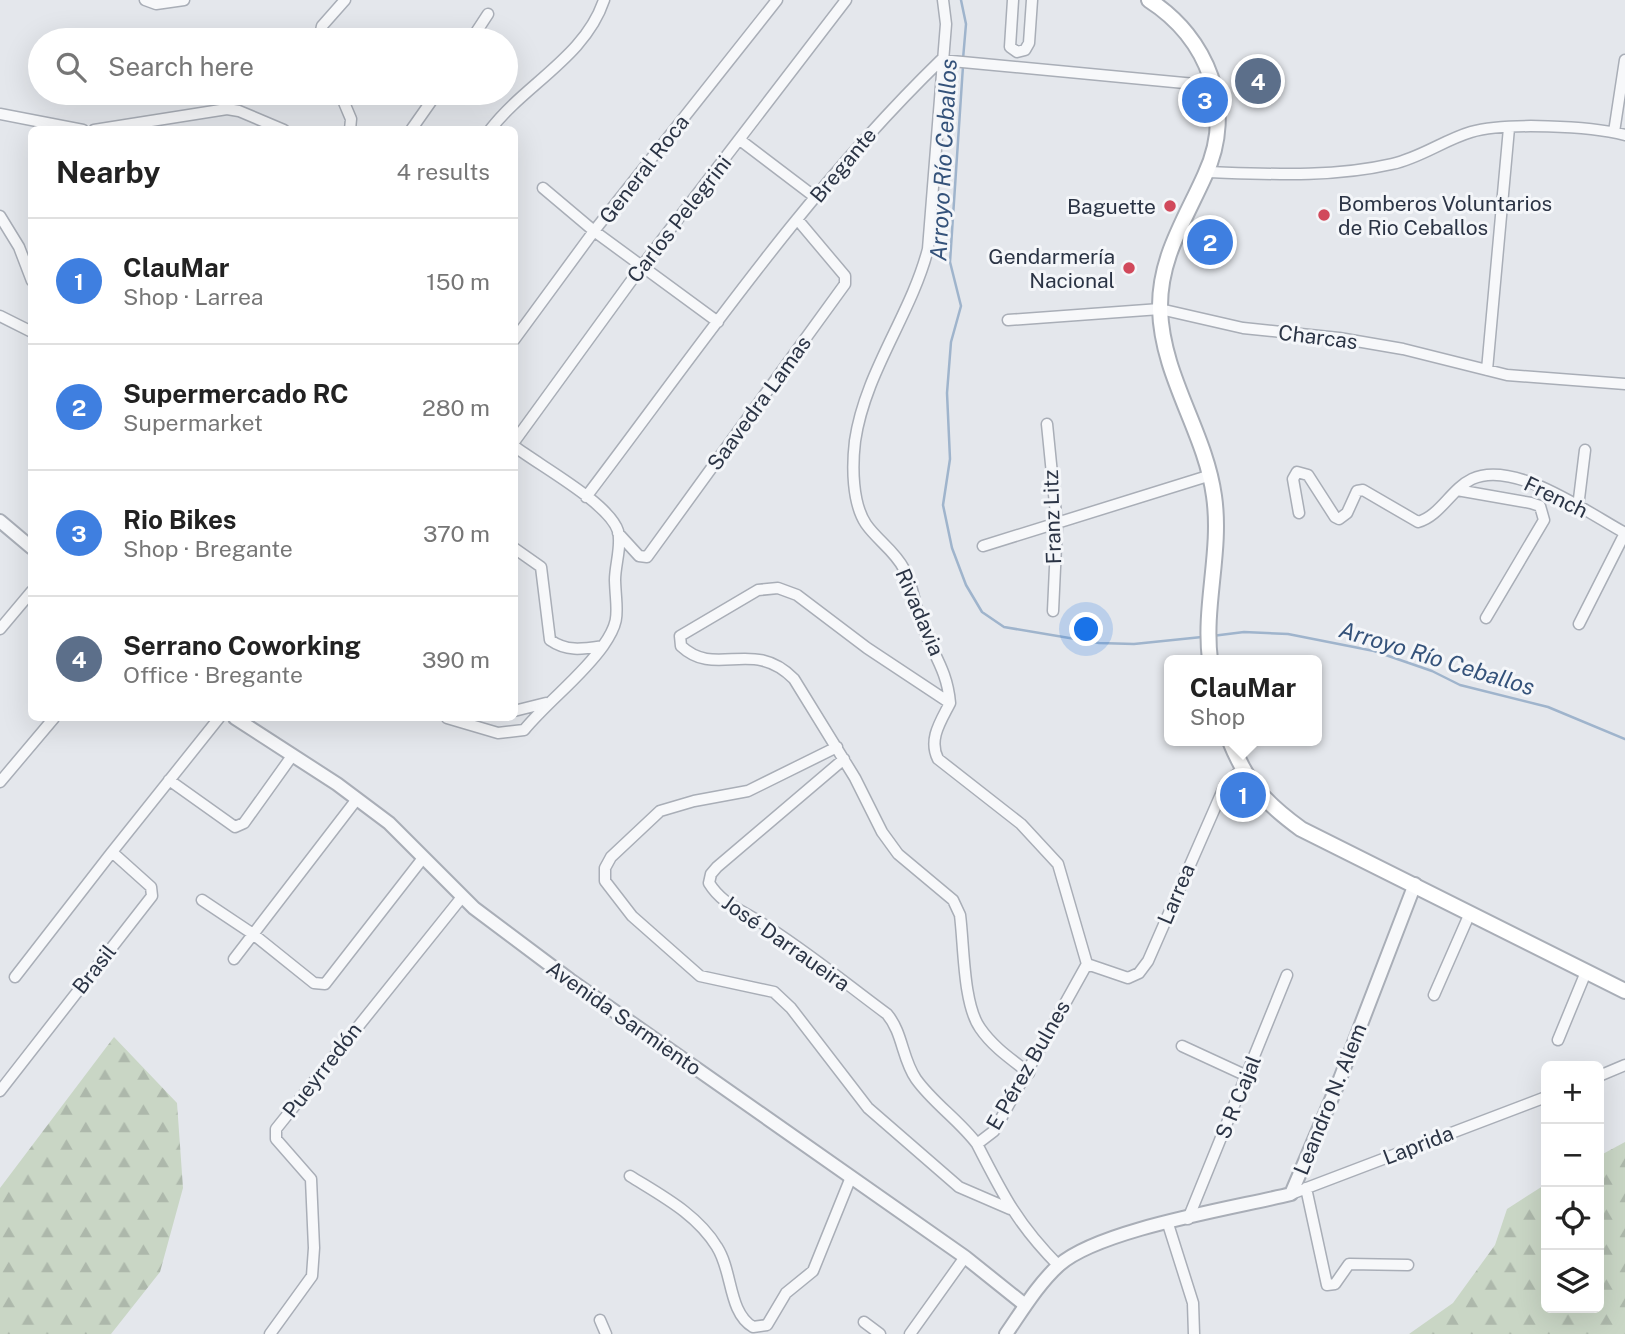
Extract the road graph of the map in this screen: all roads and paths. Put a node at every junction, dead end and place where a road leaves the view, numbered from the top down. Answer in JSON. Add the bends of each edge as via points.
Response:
{"nodes":[{"id":1,"x":145,"y":0,"type":"edge"},
{"id":2,"x":184,"y":0,"type":"edge"},
{"id":3,"x":345,"y":0,"type":"edge"},
{"id":4,"x":604,"y":0,"type":"edge"},
{"id":5,"x":777,"y":0,"type":"edge"},
{"id":6,"x":846,"y":0,"type":"edge"},
{"id":7,"x":943,"y":0,"type":"edge"},
{"id":8,"x":1013,"y":0,"type":"edge"},
{"id":9,"x":1032,"y":0,"type":"edge"},
{"id":10,"x":1149,"y":0,"type":"edge"},
{"id":11,"x":488,"y":14,"type":"dead end"},
{"id":12,"x":321,"y":28,"type":"edge"},
{"id":13,"x":479,"y":28,"type":"edge"},
{"id":14,"x":1017,"y":52,"type":"junction"},
{"id":15,"x":945,"y":60,"type":"junction"},
{"id":16,"x":1625,"y":60,"type":"edge"},
{"id":17,"x":1016,"y":67,"type":"junction"},
{"id":18,"x":1216,"y":86,"type":"junction"},
{"id":19,"x":518,"y":99,"type":"edge"},
{"id":20,"x":345,"y":105,"type":"edge"},
{"id":21,"x":429,"y":105,"type":"edge"},
{"id":22,"x":512,"y":105,"type":"edge"},
{"id":23,"x":0,"y":114,"type":"edge"},
{"id":24,"x":62,"y":126,"type":"edge"},
{"id":25,"x":119,"y":126,"type":"edge"},
{"id":26,"x":275,"y":126,"type":"edge"},
{"id":27,"x":350,"y":126,"type":"edge"},
{"id":28,"x":414,"y":126,"type":"edge"},
{"id":29,"x":494,"y":126,"type":"edge"},
{"id":30,"x":1509,"y":128,"type":"junction"},
{"id":31,"x":1620,"y":134,"type":"edge"},
{"id":32,"x":740,"y":140,"type":"junction"},
{"id":33,"x":1207,"y":172,"type":"junction"},
{"id":34,"x":543,"y":188,"type":"dead end"},
{"id":35,"x":815,"y":197,"type":"junction"},
{"id":36,"x":0,"y":216,"type":"edge"},
{"id":37,"x":797,"y":219,"type":"junction"},
{"id":38,"x":594,"y":231,"type":"junction"},
{"id":39,"x":642,"y":266,"type":"junction"},
{"id":40,"x":28,"y":271,"type":"edge"},
{"id":41,"x":1160,"y":309,"type":"junction"},
{"id":42,"x":0,"y":316,"type":"edge"},
{"id":43,"x":1008,"y":320,"type":"dead end"},
{"id":44,"x":718,"y":322,"type":"junction"},
{"id":45,"x":28,"y":330,"type":"edge"},
{"id":46,"x":518,"y":333,"type":"edge"},
{"id":47,"x":1487,"y":370,"type":"junction"},
{"id":48,"x":1625,"y":384,"type":"edge"},
{"id":49,"x":1047,"y":424,"type":"dead end"},
{"id":50,"x":518,"y":438,"type":"edge"},
{"id":51,"x":518,"y":447,"type":"edge"},
{"id":52,"x":1586,"y":450,"type":"dead end"},
{"id":53,"x":1211,"y":475,"type":"junction"},
{"id":54,"x":1457,"y":490,"type":"junction"},
{"id":55,"x":586,"y":497,"type":"junction"},
{"id":56,"x":1578,"y":507,"type":"junction"},
{"id":57,"x":1299,"y":513,"type":"dead end"},
{"id":58,"x":0,"y":521,"type":"edge"},
{"id":59,"x":1057,"y":524,"type":"junction"},
{"id":60,"x":618,"y":533,"type":"junction"},
{"id":61,"x":1625,"y":533,"type":"edge"},
{"id":62,"x":28,"y":545,"type":"edge"},
{"id":63,"x":984,"y":547,"type":"dead end"},
{"id":64,"x":518,"y":551,"type":"edge"},
{"id":65,"x":28,"y":596,"type":"edge"},
{"id":66,"x":1053,"y":611,"type":"dead end"},
{"id":67,"x":1486,"y":618,"type":"dead end"},
{"id":68,"x":1579,"y":624,"type":"dead end"},
{"id":69,"x":0,"y":629,"type":"edge"},
{"id":70,"x":603,"y":646,"type":"junction"},
{"id":71,"x":1209,"y":653,"type":"edge"},
{"id":72,"x":546,"y":703,"type":"junction"},
{"id":73,"x":950,"y":703,"type":"junction"},
{"id":74,"x":518,"y":709,"type":"edge"},
{"id":75,"x":51,"y":721,"type":"edge"},
{"id":76,"x":217,"y":721,"type":"edge"},
{"id":77,"x":240,"y":721,"type":"edge"},
{"id":78,"x":457,"y":721,"type":"edge"},
{"id":79,"x":1232,"y":746,"type":"edge"},
{"id":80,"x":837,"y":747,"type":"junction"},
{"id":81,"x":292,"y":755,"type":"junction"},
{"id":82,"x":844,"y":759,"type":"junction"},
{"id":83,"x":1242,"y":769,"type":"junction"},
{"id":84,"x":169,"y":780,"type":"junction"},
{"id":85,"x":0,"y":782,"type":"edge"},
{"id":86,"x":357,"y":799,"type":"junction"},
{"id":87,"x":112,"y":852,"type":"junction"},
{"id":88,"x":424,"y":858,"type":"junction"},
{"id":89,"x":1415,"y":884,"type":"junction"},
{"id":90,"x":462,"y":897,"type":"junction"},
{"id":91,"x":202,"y":900,"type":"dead end"},
{"id":92,"x":1470,"y":913,"type":"junction"},
{"id":93,"x":253,"y":934,"type":"junction"},
{"id":94,"x":234,"y":959,"type":"dead end"},
{"id":95,"x":1087,"y":964,"type":"junction"},
{"id":96,"x":1586,"y":972,"type":"junction"},
{"id":97,"x":1287,"y":975,"type":"dead end"},
{"id":98,"x":15,"y":977,"type":"dead end"},
{"id":99,"x":1625,"y":991,"type":"edge"},
{"id":100,"x":1433,"y":995,"type":"dead end"},
{"id":101,"x":1558,"y":1040,"type":"dead end"},
{"id":102,"x":1182,"y":1046,"type":"dead end"},
{"id":103,"x":1625,"y":1065,"type":"edge"},
{"id":104,"x":1029,"y":1073,"type":"junction"},
{"id":105,"x":1604,"y":1074,"type":"edge"},
{"id":106,"x":1247,"y":1076,"type":"junction"},
{"id":107,"x":0,"y":1091,"type":"edge"},
{"id":108,"x":1541,"y":1099,"type":"edge"},
{"id":109,"x":977,"y":1144,"type":"junction"},
{"id":110,"x":630,"y":1176,"type":"dead end"},
{"id":111,"x":851,"y":1177,"type":"junction"},
{"id":112,"x":1306,"y":1188,"type":"junction"},
{"id":113,"x":1291,"y":1194,"type":"junction"},
{"id":114,"x":1010,"y":1209,"type":"junction"},
{"id":115,"x":1188,"y":1219,"type":"junction"},
{"id":116,"x":1168,"y":1224,"type":"junction"},
{"id":117,"x":965,"y":1257,"type":"junction"},
{"id":118,"x":1408,"y":1265,"type":"dead end"},
{"id":119,"x":1059,"y":1266,"type":"junction"},
{"id":120,"x":1026,"y":1305,"type":"junction"},
{"id":121,"x":600,"y":1320,"type":"dead end"},
{"id":122,"x":864,"y":1322,"type":"dead end"},
{"id":123,"x":270,"y":1334,"type":"edge"},
{"id":124,"x":606,"y":1334,"type":"edge"},
{"id":125,"x":880,"y":1334,"type":"edge"},
{"id":126,"x":910,"y":1334,"type":"edge"},
{"id":127,"x":1006,"y":1334,"type":"edge"},
{"id":128,"x":1194,"y":1334,"type":"edge"}],
"edges":[{"from":1,"to":2,"type":"street","via":[[156,4]]},
{"from":3,"to":12,"type":"street"},
{"from":4,"to":19,"type":"street","via":[[584,38]]},
{"from":5,"to":38,"type":"street","name":"General Roca"},
{"from":6,"to":32,"type":"street","name":"Carlos Pelegrini"},
{"from":7,"to":15,"type":"street","name":"Rivadavia"},
{"from":8,"to":14,"type":"street","via":[[1010,47]]},
{"from":9,"to":14,"type":"street","via":[[1029,43],[1026,50]]},
{"from":10,"to":18,"type":"main road","via":[[1199,48]]},
{"from":11,"to":13,"type":"street"},
{"from":14,"to":17,"type":"street"},
{"from":15,"to":17,"type":"street"},
{"from":15,"to":35,"type":"street","name":"Bregante","via":[[865,137]]},
{"from":15,"to":73,"type":"street","name":"Rivadavia","via":[[928,248],[921,277],[863,406],[854,469],[859,509],[866,524],[905,569],[920,622],[948,681]]},
{"from":16,"to":31,"type":"street"},
{"from":17,"to":18,"type":"street"},
{"from":18,"to":33,"type":"main road","via":[[1217,127]]},
{"from":20,"to":27,"type":"street"},
{"from":21,"to":28,"type":"street"},
{"from":22,"to":29,"type":"street"},
{"from":23,"to":24,"type":"street"},
{"from":25,"to":26,"type":"street","via":[[227,109]]},
{"from":30,"to":31,"type":"street","via":[[1586,128]]},
{"from":30,"to":33,"type":"street","via":[[1470,132],[1395,164],[1351,172]]},
{"from":30,"to":47,"type":"street"},
{"from":32,"to":35,"type":"street"},
{"from":32,"to":39,"type":"street","name":"Carlos Pelegrini"},
{"from":33,"to":41,"type":"main road","via":[[1174,236],[1161,279]]},
{"from":34,"to":38,"type":"street"},
{"from":35,"to":37,"type":"street","name":"Bregante"},
{"from":36,"to":40,"type":"street"},
{"from":37,"to":44,"type":"street","name":"Bregante"},
{"from":37,"to":60,"type":"street","name":"Saavedra Lamas","via":[[845,276],[845,284],[647,557],[639,556]]},
{"from":38,"to":39,"type":"street"},
{"from":38,"to":46,"type":"street","name":"General Roca"},
{"from":39,"to":44,"type":"street"},
{"from":39,"to":50,"type":"street","name":"Carlos Pelegrini"},
{"from":41,"to":43,"type":"street","name":"Charcas"},
{"from":41,"to":47,"type":"street","name":"Charcas","via":[[1243,328],[1403,349]]},
{"from":41,"to":53,"type":"main road","via":[[1169,369]]},
{"from":42,"to":45,"type":"street"},
{"from":44,"to":55,"type":"street","name":"Bregante"},
{"from":47,"to":48,"type":"street","name":"Charcas","via":[[1566,382]]},
{"from":49,"to":59,"type":"street","name":"Franz Litz"},
{"from":51,"to":55,"type":"street"},
{"from":52,"to":56,"type":"street"},
{"from":53,"to":59,"type":"street"},
{"from":53,"to":71,"type":"main road","via":[[1215,550]]},
{"from":54,"to":56,"type":"street","name":"French","via":[[1473,478],[1491,473],[1540,486]]},
{"from":54,"to":57,"type":"street","name":"French","via":[[1418,522],[1363,490],[1357,491],[1339,519],[1308,475],[1297,472],[1293,479]]},
{"from":54,"to":67,"type":"street","via":[[1531,503],[1540,506],[1544,514]]},
{"from":55,"to":60,"type":"street","via":[[601,505]]},
{"from":56,"to":61,"type":"street","name":"French"},
{"from":58,"to":62,"type":"street"},
{"from":59,"to":63,"type":"street"},
{"from":59,"to":66,"type":"street","name":"Franz Litz"},
{"from":60,"to":70,"type":"street","via":[[615,579],[619,616]]},
{"from":61,"to":68,"type":"street"},
{"from":64,"to":70,"type":"street","via":[[541,567],[550,640],[576,650]]},
{"from":65,"to":69,"type":"street"},
{"from":70,"to":72,"type":"street"},
{"from":72,"to":74,"type":"street"},
{"from":72,"to":78,"type":"street","via":[[524,730],[514,733]]},
{"from":73,"to":80,"type":"street","name":"Rivadavia","via":[[797,595],[778,588],[758,590],[680,636],[681,646],[702,660],[757,657],[782,666]]},
{"from":73,"to":95,"type":"street","via":[[935,734],[938,759],[1021,824],[1058,864]]},
{"from":75,"to":85,"type":"street"},
{"from":76,"to":84,"type":"street"},
{"from":77,"to":81,"type":"street","name":"Avenida Sarmiento"},
{"from":79,"to":83,"type":"main road"},
{"from":80,"to":82,"type":"street","name":"Rivadavia"},
{"from":80,"to":114,"type":"street","via":[[748,791],[660,811],[611,857],[605,881],[632,916],[700,976],[774,992],[868,1108],[959,1187]]},
{"from":81,"to":84,"type":"street","via":[[244,822],[235,827]]},
{"from":81,"to":86,"type":"street","name":"Avenida Sarmiento"},
{"from":82,"to":104,"type":"street","name":"Rivadavia","via":[[898,854],[953,901],[960,915],[971,1009],[996,1048]]},
{"from":82,"to":109,"type":"street","name":"José Darraueira","via":[[717,867],[709,883],[717,897],[760,922],[887,1014],[896,1024],[917,1081]]},
{"from":83,"to":89,"type":"main road","via":[[1258,794],[1301,829]]},
{"from":83,"to":95,"type":"street","name":"Larrea","via":[[1225,785],[1139,973],[1128,978]]},
{"from":84,"to":87,"type":"street"},
{"from":86,"to":88,"type":"street","name":"Avenida Sarmiento"},
{"from":86,"to":93,"type":"street"},
{"from":87,"to":98,"type":"street"},
{"from":87,"to":107,"type":"street","name":"Brasil","via":[[151,887],[152,896]]},
{"from":88,"to":90,"type":"street","name":"Avenida Sarmiento"},
{"from":88,"to":93,"type":"street","via":[[325,984],[314,983]]},
{"from":89,"to":92,"type":"main road"},
{"from":89,"to":113,"type":"street","name":"Leandro N. Alem"},
{"from":90,"to":111,"type":"street","name":"Avenida Sarmiento","via":[[570,981]]},
{"from":90,"to":123,"type":"street","name":"Pueyrredón","via":[[276,1129],[276,1139],[311,1179],[314,1248],[312,1276]]},
{"from":91,"to":93,"type":"street"},
{"from":92,"to":96,"type":"main road"},
{"from":92,"to":100,"type":"street"},
{"from":93,"to":94,"type":"street"},
{"from":95,"to":104,"type":"street","name":"E Pérez Bulnes"},
{"from":96,"to":99,"type":"main road"},
{"from":96,"to":101,"type":"street"},
{"from":97,"to":106,"type":"street","name":"S R Cajal"},
{"from":102,"to":106,"type":"street"},
{"from":103,"to":105,"type":"street"},
{"from":104,"to":109,"type":"street","name":"E Pérez Bulnes","via":[[994,1131]]},
{"from":106,"to":115,"type":"street","name":"S R Cajal"},
{"from":108,"to":112,"type":"street","name":"Laprida"},
{"from":109,"to":114,"type":"street","name":"E Pérez Bulnes"},
{"from":110,"to":111,"type":"street","via":[[703,1227],[732,1282],[737,1313],[753,1327],[767,1325],[786,1293],[813,1271]]},
{"from":111,"to":117,"type":"street","name":"Avenida Sarmiento"},
{"from":112,"to":113,"type":"street","name":"Laprida"},
{"from":112,"to":118,"type":"street","via":[[1326,1285],[1335,1284],[1349,1264]]},
{"from":113,"to":115,"type":"street","name":"Leandro N. Alem"},
{"from":114,"to":119,"type":"street","name":"E Pérez Bulnes"},
{"from":115,"to":116,"type":"street","name":"Leandro N. Alem"},
{"from":116,"to":119,"type":"street","name":"Leandro N. Alem","via":[[1106,1240]]},
{"from":116,"to":128,"type":"street","via":[[1193,1303]]},
{"from":117,"to":120,"type":"street","name":"Avenida Sarmiento"},
{"from":117,"to":126,"type":"street"},
{"from":119,"to":120,"type":"street","name":"Leandro N. Alem"},
{"from":120,"to":127,"type":"street","name":"Leandro N. Alem"},
{"from":121,"to":124,"type":"street"},
{"from":122,"to":125,"type":"street"}]}
